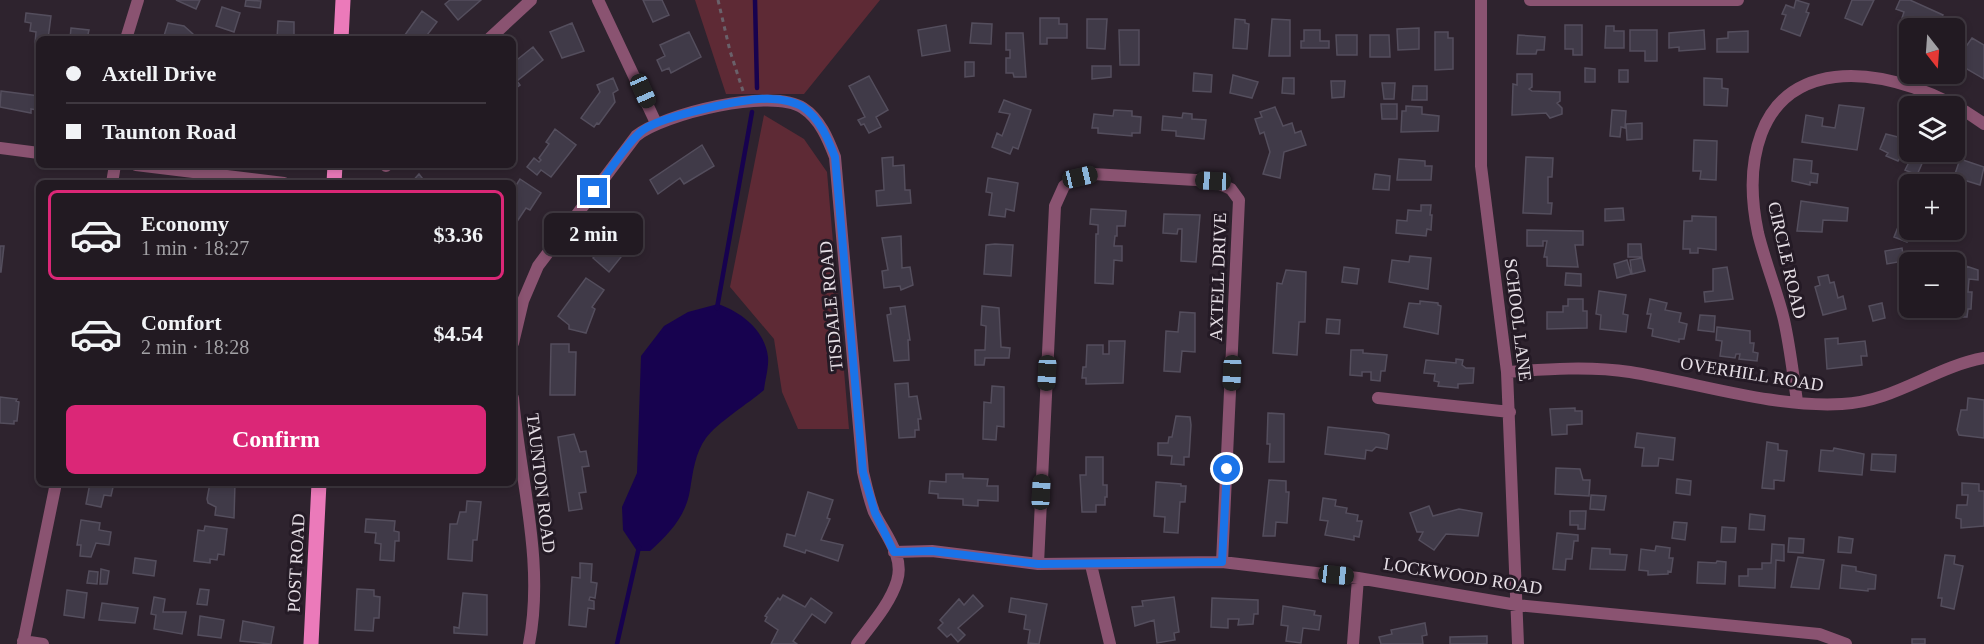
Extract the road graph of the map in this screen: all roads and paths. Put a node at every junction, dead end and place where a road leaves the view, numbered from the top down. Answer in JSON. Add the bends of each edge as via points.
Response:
{"nodes":[{"id":1,"x":138,"y":0,"type":"edge"},
{"id":2,"x":344,"y":0,"type":"edge"},
{"id":3,"x":531,"y":0,"type":"edge"},
{"id":4,"x":598,"y":0,"type":"edge"},
{"id":5,"x":718,"y":0,"type":"edge"},
{"id":6,"x":1480,"y":0,"type":"edge"},
{"id":7,"x":1530,"y":0,"type":"edge"},
{"id":8,"x":1738,"y":0,"type":"edge"},
{"id":9,"x":127,"y":36,"type":"edge"},
{"id":10,"x":341,"y":36,"type":"edge"},
{"id":11,"x":492,"y":36,"type":"edge"},
{"id":12,"x":747,"y":101,"type":"junction"},
{"id":13,"x":656,"y":123,"type":"junction"},
{"id":14,"x":1984,"y":124,"type":"edge"},
{"id":15,"x":0,"y":148,"type":"edge"},
{"id":16,"x":36,"y":153,"type":"edge"},
{"id":17,"x":161,"y":168,"type":"edge"},
{"id":18,"x":259,"y":180,"type":"edge"},
{"id":19,"x":516,"y":330,"type":"edge"},
{"id":20,"x":1984,"y":358,"type":"edge"},
{"id":21,"x":1507,"y":372,"type":"junction"},
{"id":22,"x":1378,"y":398,"type":"dead end"},
{"id":23,"x":1797,"y":401,"type":"junction"},
{"id":24,"x":1510,"y":412,"type":"junction"},
{"id":25,"x":516,"y":420,"type":"edge"},
{"id":26,"x":55,"y":486,"type":"edge"},
{"id":27,"x":319,"y":486,"type":"edge"},
{"id":28,"x":894,"y":552,"type":"junction"},
{"id":29,"x":1222,"y":562,"type":"junction"},
{"id":30,"x":1038,"y":564,"type":"junction"},
{"id":31,"x":1091,"y":565,"type":"junction"},
{"id":32,"x":1358,"y":578,"type":"junction"},
{"id":33,"x":1517,"y":605,"type":"junction"},
{"id":34,"x":23,"y":642,"type":"edge"},
{"id":35,"x":43,"y":644,"type":"edge"},
{"id":36,"x":311,"y":644,"type":"edge"},
{"id":37,"x":529,"y":644,"type":"edge"},
{"id":38,"x":857,"y":644,"type":"edge"},
{"id":39,"x":1110,"y":644,"type":"edge"},
{"id":40,"x":1353,"y":644,"type":"edge"},
{"id":41,"x":1518,"y":644,"type":"edge"},
{"id":42,"x":1846,"y":644,"type":"edge"}],
"edges":[{"from":1,"to":9,"type":"street"},
{"from":2,"to":10,"type":"main road"},
{"from":3,"to":11,"type":"street"},
{"from":4,"to":13,"type":"street"},
{"from":5,"to":12,"type":"path"},
{"from":6,"to":21,"type":"street","name":"SCHOOL LANE","via":[[1481,166]]},
{"from":7,"to":8,"type":"street"},
{"from":12,"to":13,"type":"street","name":"TISDALE ROAD"},
{"from":12,"to":28,"type":"street","name":"TISDALE ROAD","via":[[772,99],[802,107],[826,134],[835,157],[863,472],[875,513]]},
{"from":13,"to":19,"type":"street","via":[[636,136],[538,266]]},
{"from":14,"to":23,"type":"street","name":"CIRCLE ROAD","via":[[1931,95],[1900,84],[1846,75],[1818,79],[1799,87],[1785,96],[1769,116],[1755,153],[1755,212],[1784,321]]},
{"from":15,"to":16,"type":"street"},
{"from":17,"to":18,"type":"street"},
{"from":20,"to":23,"type":"street","name":"OVERHILL ROAD","via":[[1952,367],[1881,398],[1842,404]]},
{"from":21,"to":23,"type":"street","name":"OVERHILL ROAD","via":[[1608,370]]},
{"from":21,"to":24,"type":"street","name":"SCHOOL LANE"},
{"from":22,"to":24,"type":"street"},
{"from":24,"to":33,"type":"street","name":"SCHOOL LANE"},
{"from":25,"to":37,"type":"street","name":"TAUNTON ROAD","via":[[533,547],[534,596]]},
{"from":26,"to":34,"type":"street"},
{"from":27,"to":36,"type":"main road","name":"POST ROAD"},
{"from":28,"to":30,"type":"street","name":"LOCKWOOD ROAD","via":[[932,551]]},
{"from":28,"to":38,"type":"street","name":"TISDALE ROAD","via":[[898,580]]},
{"from":29,"to":30,"type":"street","name":"AXTELL DRIVE","via":[[1239,200],[1231,189],[1213,181],[1092,174],[1064,186],[1055,206]]},
{"from":29,"to":31,"type":"street","name":"LOCKWOOD ROAD"},
{"from":29,"to":32,"type":"street","name":"LOCKWOOD ROAD"},
{"from":30,"to":31,"type":"street","name":"LOCKWOOD ROAD"},
{"from":31,"to":39,"type":"street"},
{"from":32,"to":33,"type":"street","name":"LOCKWOOD ROAD"},
{"from":32,"to":40,"type":"street"},
{"from":33,"to":41,"type":"street","name":"SCHOOL LANE"},
{"from":33,"to":42,"type":"street","name":"LOCKWOOD ROAD","via":[[1819,634]]},
{"from":34,"to":35,"type":"street"}]}
